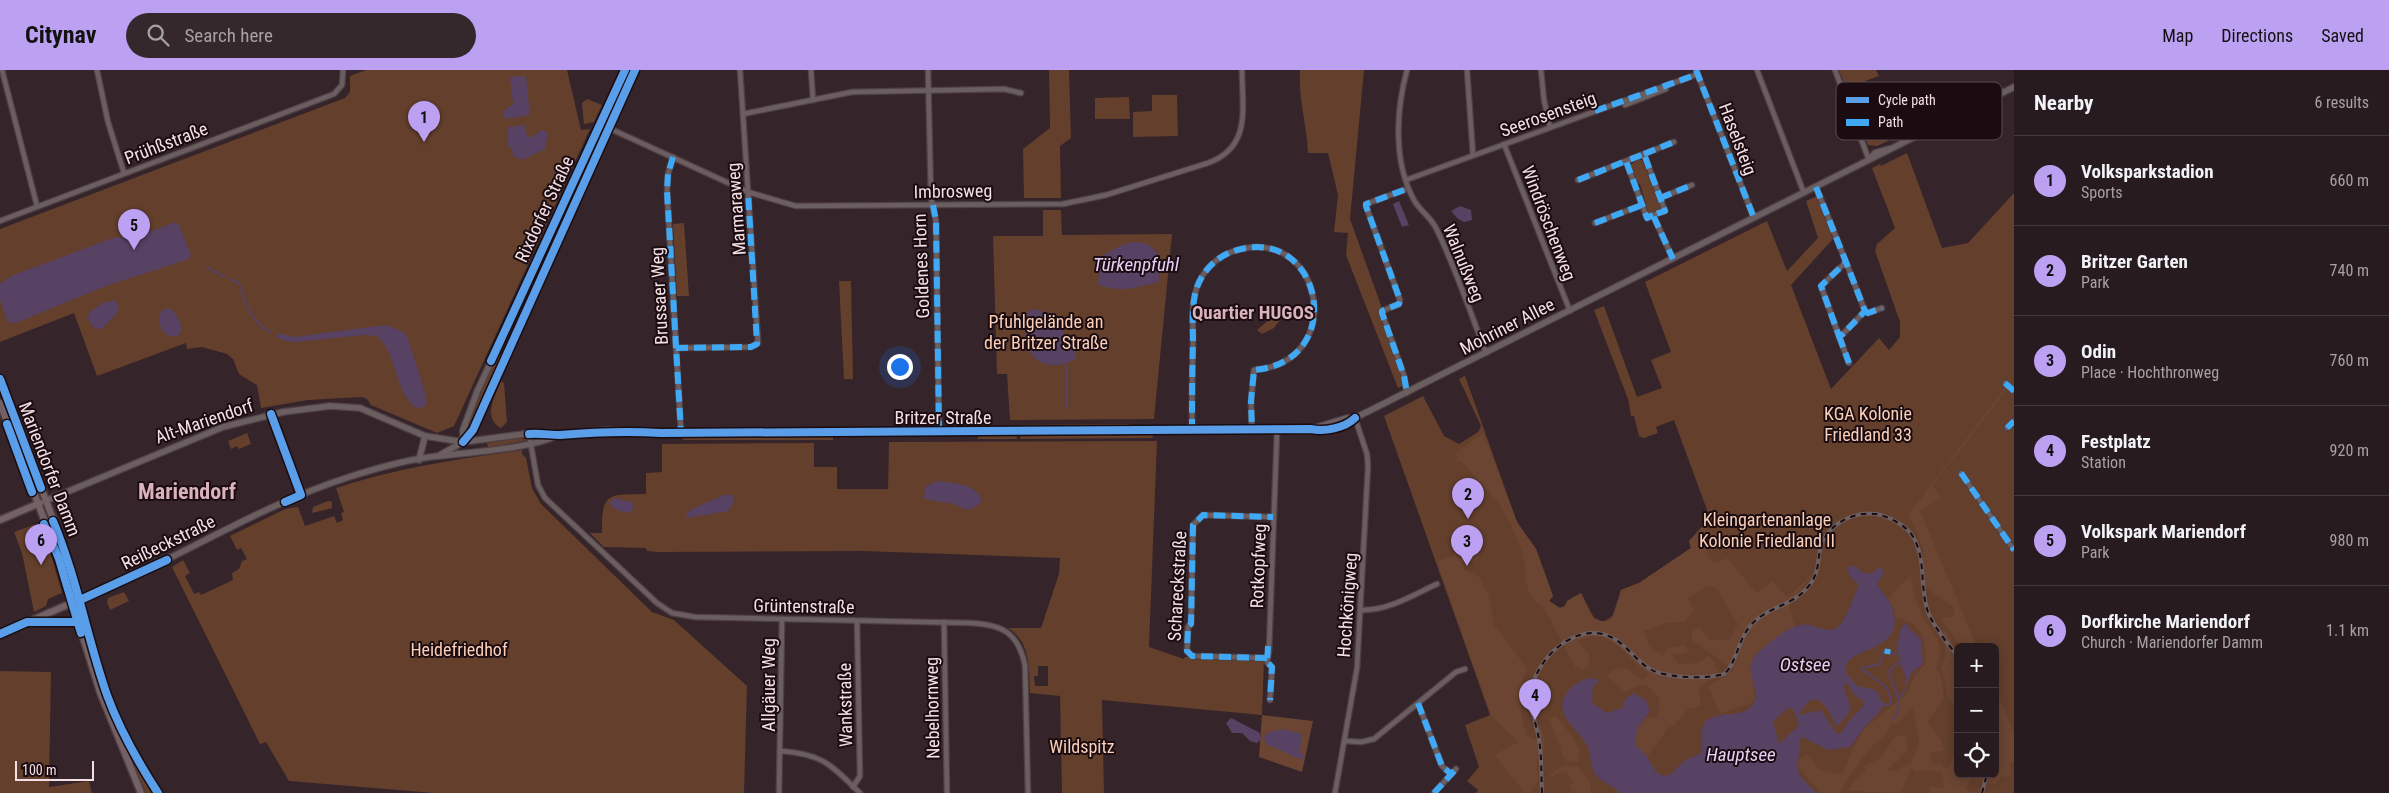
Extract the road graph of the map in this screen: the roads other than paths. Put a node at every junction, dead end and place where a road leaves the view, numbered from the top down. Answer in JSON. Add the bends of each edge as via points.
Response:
{"nodes":[{"id":1,"x":2,"y":70,"type":"edge"},
{"id":2,"x":98,"y":70,"type":"edge"},
{"id":3,"x":343,"y":70,"type":"edge"},
{"id":4,"x":625,"y":70,"type":"edge"},
{"id":5,"x":635,"y":70,"type":"edge"},
{"id":6,"x":740,"y":70,"type":"edge"},
{"id":7,"x":811,"y":70,"type":"edge"},
{"id":8,"x":928,"y":70,"type":"edge"},
{"id":9,"x":1242,"y":70,"type":"edge"},
{"id":10,"x":1407,"y":70,"type":"edge"},
{"id":11,"x":1467,"y":70,"type":"edge"},
{"id":12,"x":1541,"y":70,"type":"edge"},
{"id":13,"x":1757,"y":70,"type":"edge"},
{"id":14,"x":1834,"y":70,"type":"edge"},
{"id":15,"x":1697,"y":72,"type":"edge"},
{"id":16,"x":1839,"y":82,"type":"edge"},
{"id":17,"x":1673,"y":86,"type":"dead end"},
{"id":18,"x":2014,"y":87,"type":"edge"},
{"id":19,"x":928,"y":90,"type":"junction"},
{"id":20,"x":1021,"y":93,"type":"dead end"},
{"id":21,"x":2002,"y":93,"type":"edge"},
{"id":22,"x":814,"y":100,"type":"junction"},
{"id":23,"x":1625,"y":105,"type":"dead end"},
{"id":24,"x":743,"y":114,"type":"junction"},
{"id":25,"x":600,"y":124,"type":"junction"},
{"id":26,"x":1550,"y":127,"type":"junction"},
{"id":27,"x":608,"y":128,"type":"junction"},
{"id":28,"x":1861,"y":140,"type":"edge"},
{"id":29,"x":1907,"y":140,"type":"edge"},
{"id":30,"x":1674,"y":142,"type":"dead end"},
{"id":31,"x":1504,"y":144,"type":"junction"},
{"id":32,"x":1644,"y":154,"type":"junction"},
{"id":33,"x":1473,"y":155,"type":"junction"},
{"id":34,"x":673,"y":157,"type":"junction"},
{"id":35,"x":1869,"y":160,"type":"junction"},
{"id":36,"x":1626,"y":161,"type":"junction"},
{"id":37,"x":124,"y":173,"type":"junction"},
{"id":38,"x":1406,"y":180,"type":"junction"},
{"id":39,"x":1578,"y":180,"type":"dead end"},
{"id":40,"x":1692,"y":185,"type":"dead end"},
{"id":41,"x":1816,"y":187,"type":"junction"},
{"id":42,"x":1404,"y":190,"type":"dead end"},
{"id":43,"x":748,"y":192,"type":"junction"},
{"id":44,"x":1804,"y":193,"type":"junction"},
{"id":45,"x":1660,"y":198,"type":"junction"},
{"id":46,"x":933,"y":205,"type":"junction"},
{"id":47,"x":1642,"y":205,"type":"junction"},
{"id":48,"x":37,"y":206,"type":"junction"},
{"id":49,"x":1653,"y":215,"type":"junction"},
{"id":50,"x":1754,"y":218,"type":"junction"},
{"id":51,"x":0,"y":221,"type":"edge"},
{"id":52,"x":1595,"y":223,"type":"dead end"},
{"id":53,"x":1672,"y":259,"type":"junction"},
{"id":54,"x":1846,"y":262,"type":"junction"},
{"id":55,"x":1882,"y":308,"type":"dead end"},
{"id":56,"x":1570,"y":311,"type":"junction"},
{"id":57,"x":1865,"y":311,"type":"junction"},
{"id":58,"x":1839,"y":336,"type":"junction"},
{"id":59,"x":498,"y":345,"type":"junction"},
{"id":60,"x":676,"y":348,"type":"junction"},
{"id":61,"x":508,"y":350,"type":"junction"},
{"id":62,"x":1486,"y":353,"type":"junction"},
{"id":63,"x":1849,"y":363,"type":"dead end"},
{"id":64,"x":0,"y":379,"type":"edge"},
{"id":65,"x":2005,"y":383,"type":"dead end"},
{"id":66,"x":2014,"y":391,"type":"edge"},
{"id":67,"x":1407,"y":393,"type":"junction"},
{"id":68,"x":0,"y":404,"type":"edge"},
{"id":69,"x":271,"y":414,"type":"junction"},
{"id":70,"x":1355,"y":418,"type":"junction"},
{"id":71,"x":2014,"y":421,"type":"edge"},
{"id":72,"x":2007,"y":428,"type":"dead end"},
{"id":73,"x":1277,"y":430,"type":"junction"},
{"id":74,"x":1192,"y":431,"type":"junction"},
{"id":75,"x":1252,"y":431,"type":"junction"},
{"id":76,"x":939,"y":432,"type":"junction"},
{"id":77,"x":681,"y":433,"type":"junction"},
{"id":78,"x":529,"y":434,"type":"junction"},
{"id":79,"x":556,"y":435,"type":"junction"},
{"id":80,"x":425,"y":436,"type":"junction"},
{"id":81,"x":463,"y":442,"type":"junction"},
{"id":82,"x":530,"y":443,"type":"junction"},
{"id":83,"x":479,"y":452,"type":"junction"},
{"id":84,"x":438,"y":456,"type":"junction"},
{"id":85,"x":419,"y":460,"type":"junction"},
{"id":86,"x":1961,"y":474,"type":"dead end"},
{"id":87,"x":301,"y":495,"type":"junction"},
{"id":88,"x":45,"y":501,"type":"junction"},
{"id":89,"x":37,"y":505,"type":"junction"},
{"id":90,"x":1273,"y":517,"type":"junction"},
{"id":91,"x":0,"y":520,"type":"edge"},
{"id":92,"x":2014,"y":550,"type":"edge"},
{"id":93,"x":1437,"y":584,"type":"dead end"},
{"id":94,"x":80,"y":600,"type":"junction"},
{"id":95,"x":71,"y":603,"type":"junction"},
{"id":96,"x":1362,"y":610,"type":"junction"},
{"id":97,"x":782,"y":619,"type":"junction"},
{"id":98,"x":857,"y":621,"type":"junction"},
{"id":99,"x":27,"y":622,"type":"junction"},
{"id":100,"x":77,"y":622,"type":"junction"},
{"id":101,"x":944,"y":622,"type":"junction"},
{"id":102,"x":0,"y":634,"type":"edge"},
{"id":103,"x":1267,"y":658,"type":"junction"},
{"id":104,"x":1465,"y":669,"type":"dead end"},
{"id":105,"x":1270,"y":700,"type":"dead end"},
{"id":106,"x":1418,"y":703,"type":"junction"},
{"id":107,"x":1346,"y":741,"type":"junction"},
{"id":108,"x":781,"y":751,"type":"junction"},
{"id":109,"x":1456,"y":769,"type":"dead end"},
{"id":110,"x":1451,"y":774,"type":"junction"},
{"id":111,"x":853,"y":786,"type":"junction"},
{"id":112,"x":141,"y":793,"type":"edge"},
{"id":113,"x":158,"y":793,"type":"edge"},
{"id":114,"x":779,"y":793,"type":"edge"},
{"id":115,"x":860,"y":793,"type":"edge"},
{"id":116,"x":947,"y":793,"type":"edge"},
{"id":117,"x":1028,"y":793,"type":"edge"},
{"id":118,"x":1335,"y":793,"type":"edge"},
{"id":119,"x":1434,"y":793,"type":"edge"}],
"edges":[{"from":1,"to":48,"type":"street"},
{"from":2,"to":37,"type":"street","via":[[108,122]]},
{"from":3,"to":37,"type":"street","name":"Prühßstraße","via":[[340,90],[334,94]]},
{"from":4,"to":25,"type":"main road","name":"Rixdorfer Straße"},
{"from":5,"to":27,"type":"main road","name":"Rixdorfer Straße"},
{"from":6,"to":24,"type":"street","name":"Marmaraweg"},
{"from":7,"to":22,"type":"street"},
{"from":8,"to":19,"type":"street","name":"Goldenes Horn"},
{"from":9,"to":46,"type":"street","name":"Imbrosweg","via":[[1241,130],[1236,144],[1216,160],[1081,201]]},
{"from":10,"to":38,"type":"street","name":"Walnußweg","via":[[1398,127]]},
{"from":11,"to":33,"type":"street"},
{"from":12,"to":26,"type":"street"},
{"from":13,"to":44,"type":"street"},
{"from":14,"to":16,"type":"street"},
{"from":15,"to":26,"type":"street","name":"Seerosensteig"},
{"from":15,"to":50,"type":"street","name":"Haselsteig"},
{"from":17,"to":23,"type":"street","name":"Seerosensteig"},
{"from":18,"to":21,"type":"main road","name":"Mohriner Allee"},
{"from":19,"to":20,"type":"street","via":[[1004,89]]},
{"from":19,"to":22,"type":"street","via":[[852,92]]},
{"from":19,"to":46,"type":"street","name":"Goldenes Horn"},
{"from":22,"to":24,"type":"street"},
{"from":24,"to":43,"type":"street","name":"Marmaraweg"},
{"from":25,"to":27,"type":"street","name":"Imbrosweg"},
{"from":25,"to":59,"type":"main road","name":"Rixdorfer Straße"},
{"from":26,"to":31,"type":"street","name":"Seerosensteig"},
{"from":27,"to":34,"type":"street","name":"Imbrosweg"},
{"from":27,"to":61,"type":"main road","name":"Rixdorfer Straße"},
{"from":28,"to":35,"type":"street"},
{"from":29,"to":35,"type":"main road","name":"Mohriner Allee"},
{"from":30,"to":32,"type":"street"},
{"from":31,"to":33,"type":"street","name":"Seerosensteig"},
{"from":31,"to":56,"type":"street","name":"Windröschenweg"},
{"from":32,"to":36,"type":"street"},
{"from":32,"to":45,"type":"street"},
{"from":33,"to":38,"type":"street","name":"Seerosensteig"},
{"from":34,"to":43,"type":"street","name":"Imbrosweg"},
{"from":34,"to":60,"type":"street","name":"Brussaer Weg","via":[[667,191]]},
{"from":35,"to":41,"type":"main road","name":"Mohriner Allee"},
{"from":36,"to":39,"type":"street"},
{"from":36,"to":47,"type":"street"},
{"from":37,"to":48,"type":"street","name":"Prühßstraße"},
{"from":38,"to":62,"type":"street","name":"Walnußweg","via":[[1416,203],[1437,229]]},
{"from":40,"to":45,"type":"street"},
{"from":41,"to":44,"type":"main road","name":"Mohriner Allee"},
{"from":41,"to":54,"type":"street"},
{"from":42,"to":67,"type":"street","via":[[1366,206],[1400,300],[1399,304],[1382,313],[1405,377]]},
{"from":43,"to":46,"type":"street","name":"Imbrosweg","via":[[796,206]]},
{"from":43,"to":60,"type":"street","name":"Marmaraweg","via":[[756,346]]},
{"from":44,"to":50,"type":"main road","name":"Mohriner Allee"},
{"from":45,"to":49,"type":"street","via":[[1665,210]]},
{"from":46,"to":76,"type":"street","name":"Goldenes Horn"},
{"from":47,"to":49,"type":"street","via":[[1648,218]]},
{"from":47,"to":52,"type":"street"},
{"from":48,"to":51,"type":"street","name":"Prühßstraße"},
{"from":49,"to":53,"type":"street"},
{"from":50,"to":53,"type":"main road","name":"Mohriner Allee"},
{"from":53,"to":56,"type":"main road","name":"Mohriner Allee"},
{"from":54,"to":57,"type":"street"},
{"from":54,"to":58,"type":"street","via":[[1820,286]]},
{"from":55,"to":57,"type":"street"},
{"from":56,"to":62,"type":"main road","name":"Mohriner Allee"},
{"from":57,"to":58,"type":"street"},
{"from":58,"to":63,"type":"street"},
{"from":59,"to":61,"type":"main road"},
{"from":59,"to":81,"type":"main road","name":"Rixdorfer Straße","via":[[465,424]]},
{"from":60,"to":77,"type":"street","name":"Brussaer Weg"},
{"from":61,"to":81,"type":"main road","name":"Rixdorfer Straße","via":[[474,427]]},
{"from":62,"to":67,"type":"main road","name":"Mohriner Allee"},
{"from":64,"to":88,"type":"main road","name":"Mariendorfer Damm"},
{"from":65,"to":66,"type":"street"},
{"from":67,"to":70,"type":"main road","name":"Mohriner Allee"},
{"from":68,"to":89,"type":"main road","name":"Mariendorfer Damm"},
{"from":69,"to":80,"type":"main road","name":"Alt-Mariendorf","via":[[347,406]]},
{"from":69,"to":87,"type":"street"},
{"from":69,"to":88,"type":"main road","name":"Alt-Mariendorf","via":[[198,436]]},
{"from":70,"to":73,"type":"main road","name":"Britzer Straße","via":[[1335,428]]},
{"from":70,"to":96,"type":"street","name":"Hochkönigweg","via":[[1368,466]]},
{"from":71,"to":72,"type":"street"},
{"from":73,"to":75,"type":"main road","name":"Britzer Straße"},
{"from":73,"to":90,"type":"street","name":"Rotkopfweg"},
{"from":74,"to":75,"type":"main road","name":"Britzer Straße"},
{"from":74,"to":75,"type":"street","via":[[1194,298],[1205,272],[1215,261],[1241,249],[1261,247],[1296,262],[1310,282],[1316,304],[1312,330],[1292,356],[1273,366],[1254,370]]},
{"from":74,"to":76,"type":"main road","name":"Britzer Straße"},
{"from":76,"to":77,"type":"main road","name":"Britzer Straße"},
{"from":77,"to":79,"type":"main road","name":"Britzer Straße","via":[[606,430]]},
{"from":78,"to":79,"type":"main road","name":"Britzer Straße","via":[[544,432]]},
{"from":78,"to":81,"type":"main road","name":"Britzer Straße"},
{"from":78,"to":82,"type":"street","name":"Grüntenstraße"},
{"from":79,"to":82,"type":"main road","name":"Britzer Straße"},
{"from":80,"to":81,"type":"main road","name":"Britzer Straße"},
{"from":80,"to":85,"type":"main road"},
{"from":81,"to":83,"type":"main road","name":"Britzer Straße"},
{"from":81,"to":84,"type":"main road","name":"Rixdorfer Straße"},
{"from":82,"to":83,"type":"main road","name":"Britzer Straße"},
{"from":82,"to":97,"type":"street","name":"Grüntenstraße","via":[[538,485],[544,498],[657,603],[672,613],[687,616]]},
{"from":83,"to":84,"type":"main road","name":"Britzer Straße"},
{"from":84,"to":85,"type":"main road","name":"Britzer Straße"},
{"from":85,"to":87,"type":"main road","name":"Reißeckstraße","via":[[367,471]]},
{"from":86,"to":92,"type":"street"},
{"from":87,"to":94,"type":"main road","name":"Reißeckstraße"},
{"from":88,"to":89,"type":"main road","name":"Alt-Mariendorf"},
{"from":88,"to":94,"type":"main road","name":"Mariendorfer Damm"},
{"from":89,"to":91,"type":"main road","name":"Alt-Mariendorf"},
{"from":89,"to":95,"type":"main road","name":"Mariendorfer Damm"},
{"from":90,"to":103,"type":"street","name":"Rotkopfweg"},
{"from":90,"to":103,"type":"street","name":"Schareckstraße","via":[[1203,515],[1193,525],[1191,624],[1187,651],[1192,656]]},
{"from":93,"to":96,"type":"street","via":[[1388,606]]},
{"from":94,"to":95,"type":"main road","name":"Reißeckstraße"},
{"from":94,"to":113,"type":"main road","name":"Mariendorfer Damm","via":[[118,722]]},
{"from":95,"to":99,"type":"main road","name":"Reißeckstraße"},
{"from":95,"to":100,"type":"main road","name":"Mariendorfer Damm"},
{"from":96,"to":107,"type":"street","name":"Hochkönigweg"},
{"from":97,"to":98,"type":"street","name":"Grüntenstraße"},
{"from":97,"to":108,"type":"street","name":"Allgäuer Weg"},
{"from":98,"to":101,"type":"street","name":"Grüntenstraße"},
{"from":98,"to":111,"type":"street","name":"Wankstraße","via":[[860,776]]},
{"from":99,"to":100,"type":"main road"},
{"from":99,"to":102,"type":"main road","name":"Reißeckstraße"},
{"from":100,"to":112,"type":"main road","name":"Mariendorfer Damm","via":[[100,692]]},
{"from":101,"to":116,"type":"street","name":"Nebelhornweg"},
{"from":101,"to":117,"type":"street","name":"Grüntenstraße","via":[[1000,628],[1013,637],[1021,649],[1026,674]]},
{"from":103,"to":105,"type":"street","name":"Rotkopfweg","via":[[1272,667]]},
{"from":104,"to":106,"type":"street","via":[[1456,672]]},
{"from":106,"to":107,"type":"street","via":[[1374,739]]},
{"from":106,"to":110,"type":"street","via":[[1442,766]]},
{"from":107,"to":118,"type":"street","name":"Hochkönigweg"},
{"from":108,"to":111,"type":"street","via":[[817,756]]},
{"from":108,"to":114,"type":"street","name":"Allgäuer Weg"},
{"from":109,"to":110,"type":"street"},
{"from":110,"to":119,"type":"street"},
{"from":111,"to":115,"type":"street"}]}
